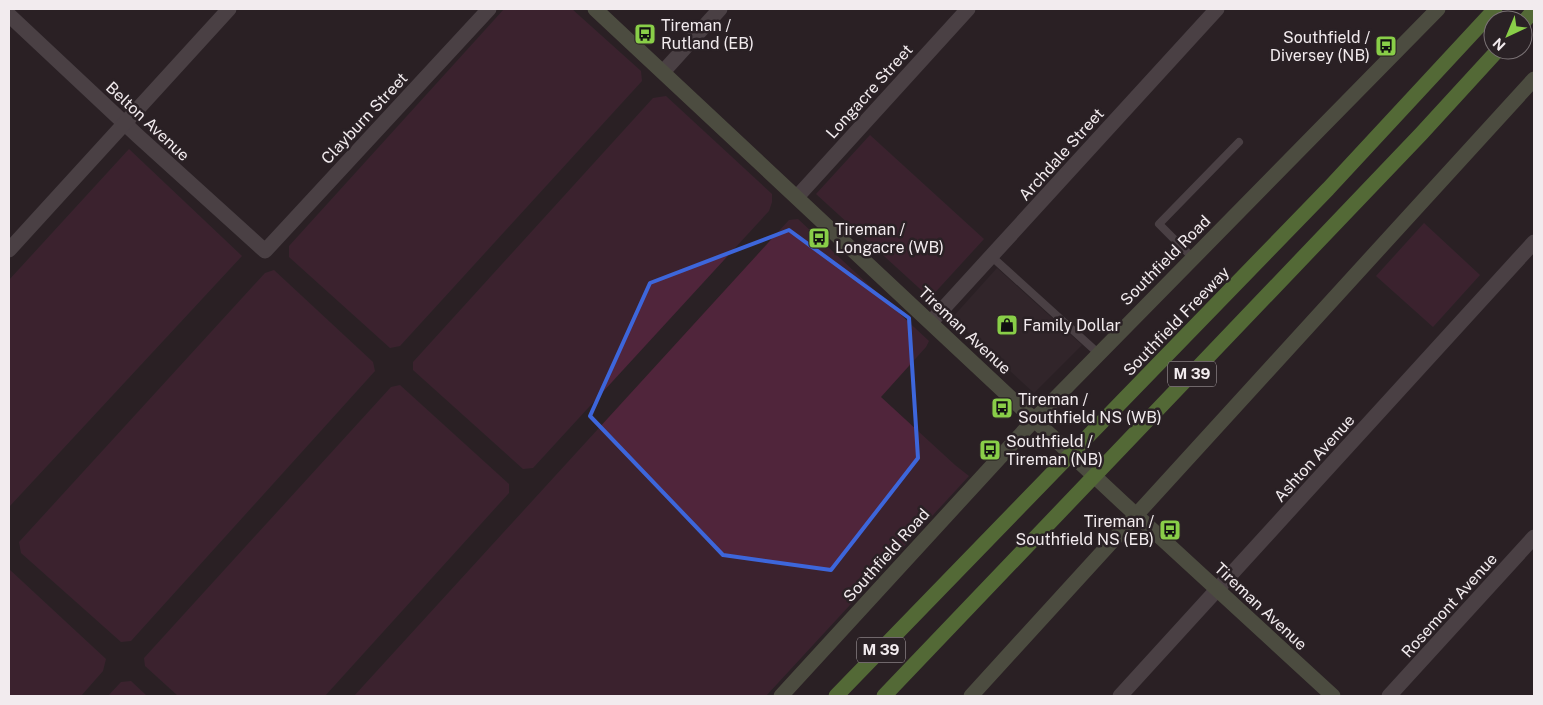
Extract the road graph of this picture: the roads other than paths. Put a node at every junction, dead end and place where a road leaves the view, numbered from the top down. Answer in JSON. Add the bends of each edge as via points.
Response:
{"nodes":[{"id":1,"x":229,"y":9,"type":"edge"},
{"id":2,"x":489,"y":9,"type":"edge"},
{"id":3,"x":595,"y":9,"type":"edge"},
{"id":4,"x":720,"y":9,"type":"edge"},
{"id":5,"x":968,"y":9,"type":"edge"},
{"id":6,"x":1216,"y":9,"type":"edge"},
{"id":7,"x":1438,"y":9,"type":"edge"},
{"id":8,"x":1495,"y":9,"type":"edge"},
{"id":9,"x":9,"y":15,"type":"edge"},
{"id":10,"x":1489,"y":60,"type":"edge"},
{"id":11,"x":663,"y":72,"type":"junction"},
{"id":12,"x":1534,"y":79,"type":"edge"},
{"id":13,"x":124,"y":123,"type":"junction"},
{"id":14,"x":1239,"y":142,"type":"dead end"},
{"id":15,"x":797,"y":197,"type":"junction"},
{"id":16,"x":1534,"y":242,"type":"edge"},
{"id":17,"x":9,"y":250,"type":"edge"},
{"id":18,"x":265,"y":251,"type":"joint"},
{"id":19,"x":991,"y":256,"type":"junction"},
{"id":20,"x":1193,"y":258,"type":"junction"},
{"id":21,"x":931,"y":322,"type":"junction"},
{"id":22,"x":1098,"y":353,"type":"junction"},
{"id":23,"x":1035,"y":419,"type":"junction"},
{"id":24,"x":1137,"y":514,"type":"junction"},
{"id":25,"x":1534,"y":537,"type":"edge"},
{"id":26,"x":1218,"y":589,"type":"junction"},
{"id":27,"x":781,"y":696,"type":"edge"},
{"id":28,"x":836,"y":696,"type":"edge"},
{"id":29,"x":884,"y":696,"type":"edge"},
{"id":30,"x":971,"y":696,"type":"edge"},
{"id":31,"x":1120,"y":696,"type":"edge"},
{"id":32,"x":1333,"y":696,"type":"edge"},
{"id":33,"x":1389,"y":696,"type":"edge"}],
"edges":[{"from":1,"to":13,"type":"street"},
{"from":2,"to":18,"type":"street","name":"Clayburn Street"},
{"from":3,"to":11,"type":"main road","name":"Tireman Avenue"},
{"from":4,"to":11,"type":"street"},
{"from":5,"to":15,"type":"street","name":"Longacre Street"},
{"from":6,"to":19,"type":"street","name":"Archdale Street"},
{"from":7,"to":20,"type":"main road","name":"Southfield Road"},
{"from":8,"to":28,"type":"highway","name":"Southfield Freeway","number":"M 39","via":[[1328,189]]},
{"from":9,"to":13,"type":"street","name":"Belton Avenue"},
{"from":10,"to":29,"type":"highway","number":"M 39"},
{"from":11,"to":15,"type":"main road","name":"Tireman Avenue"},
{"from":12,"to":24,"type":"main road"},
{"from":13,"to":17,"type":"street"},
{"from":13,"to":18,"type":"street","name":"Belton Avenue"},
{"from":14,"to":20,"type":"lane","via":[[1159,224]]},
{"from":15,"to":21,"type":"main road","name":"Tireman Avenue"},
{"from":16,"to":26,"type":"street","name":"Ashton Avenue"},
{"from":19,"to":21,"type":"street","name":"Archdale Street"},
{"from":19,"to":22,"type":"lane"},
{"from":20,"to":22,"type":"main road","name":"Southfield Road"},
{"from":21,"to":23,"type":"main road","name":"Tireman Avenue"},
{"from":22,"to":23,"type":"main road","name":"Southfield Road"},
{"from":23,"to":24,"type":"main road","name":"Tireman Avenue"},
{"from":23,"to":27,"type":"main road","name":"Southfield Road"},
{"from":24,"to":26,"type":"main road","name":"Tireman Avenue"},
{"from":24,"to":30,"type":"main road"},
{"from":25,"to":33,"type":"street","name":"Rosemont Avenue"},
{"from":26,"to":31,"type":"street","name":"Ashton Avenue"},
{"from":26,"to":32,"type":"main road","name":"Tireman Avenue"}]}
